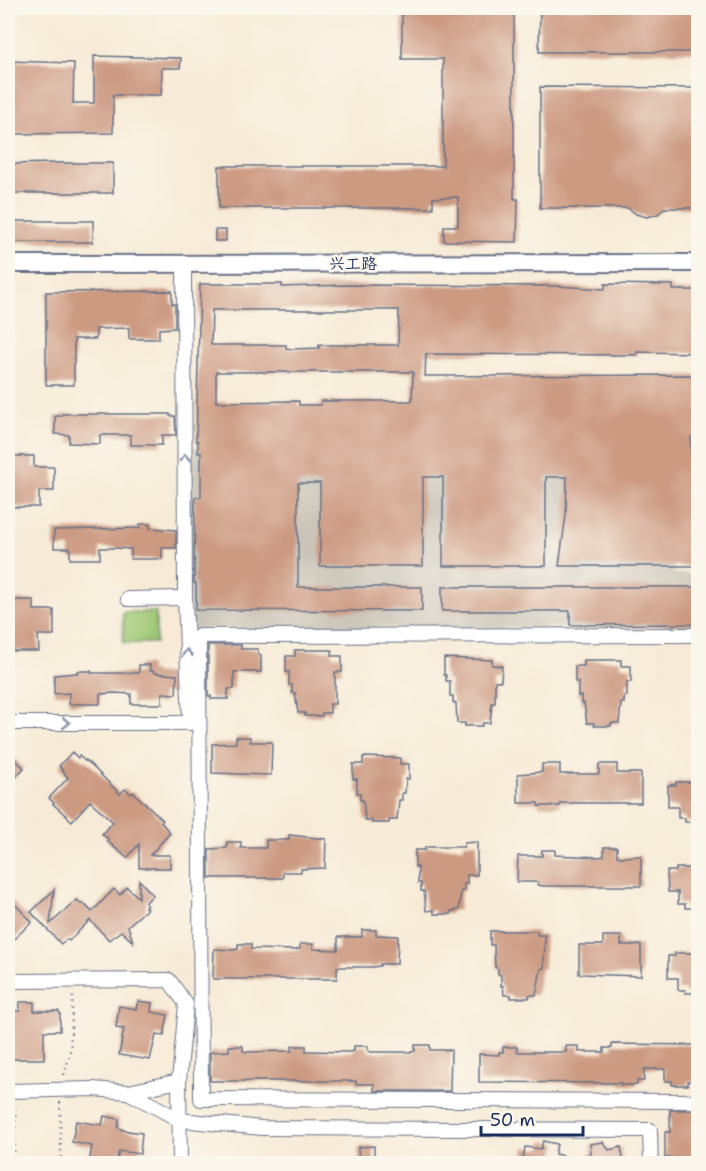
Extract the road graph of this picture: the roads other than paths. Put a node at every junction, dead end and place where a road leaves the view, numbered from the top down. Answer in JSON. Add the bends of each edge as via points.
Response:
{"nodes":[{"id":1,"x":184,"y":263,"type":"junction"},
{"id":2,"x":699,"y":263,"type":"edge"},
{"id":3,"x":8,"y":264,"type":"edge"},
{"id":4,"x":128,"y":598,"type":"dead end"},
{"id":5,"x":185,"y":598,"type":"junction"},
{"id":6,"x":699,"y":635,"type":"edge"},
{"id":7,"x":8,"y":723,"type":"edge"},
{"id":8,"x":8,"y":981,"type":"edge"},
{"id":9,"x":179,"y":1081,"type":"junction"},
{"id":10,"x":12,"y":1091,"type":"edge"},
{"id":11,"x":128,"y":1092,"type":"junction"},
{"id":12,"x":699,"y":1101,"type":"edge"},
{"id":13,"x":180,"y":1120,"type":"junction"},
{"id":14,"x":180,"y":1164,"type":"edge"},
{"id":15,"x":651,"y":1164,"type":"edge"}],
"edges":[{"from":1,"to":2,"type":"street","name":"兴工路"},
{"from":1,"to":3,"type":"street","name":"兴工路"},
{"from":5,"to":1,"type":"street","one_way":true},
{"from":4,"to":5,"type":"street"},
{"from":7,"to":5,"type":"street","one_way":true,"via":[[190,723]]},
{"from":6,"to":12,"type":"street","via":[[199,636],[201,1099]]},
{"from":8,"to":9,"type":"street","via":[[169,980],[186,1004]]},
{"from":9,"to":11,"type":"street"},
{"from":9,"to":13,"type":"street"},
{"from":10,"to":11,"type":"street"},
{"from":11,"to":13,"type":"street"},
{"from":13,"to":14,"type":"street"},
{"from":13,"to":15,"type":"street","via":[[262,1128],[650,1130]]}]}
